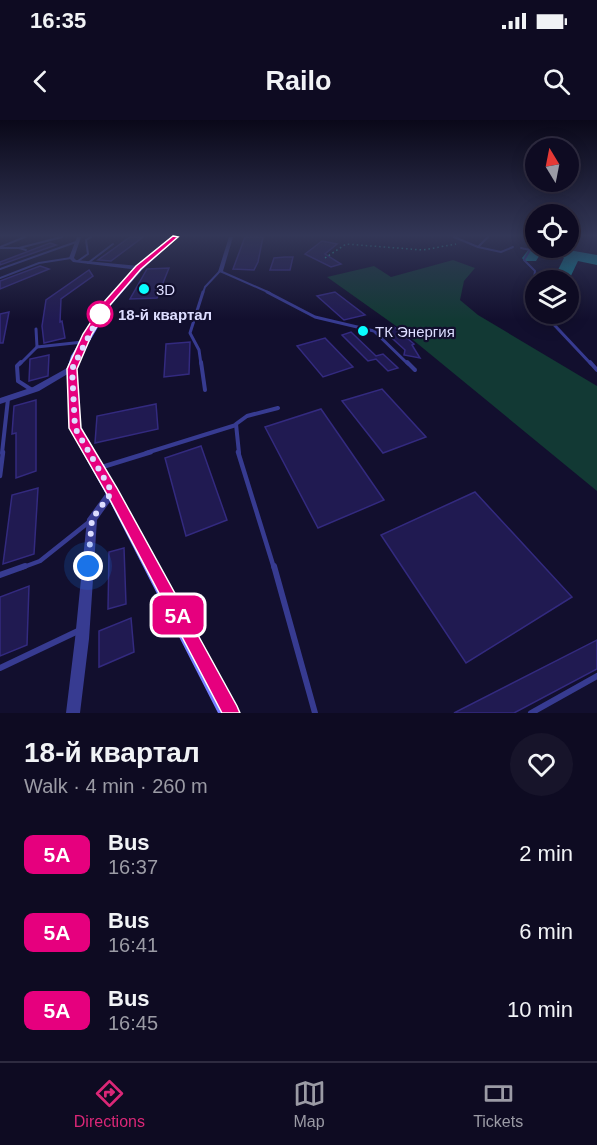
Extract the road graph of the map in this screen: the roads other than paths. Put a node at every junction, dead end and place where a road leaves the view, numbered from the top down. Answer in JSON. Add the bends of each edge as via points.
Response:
{"nodes":[{"id":1,"x":35,"y":265,"type":"edge"},
{"id":2,"x":111,"y":265,"type":"edge"},
{"id":3,"x":143,"y":265,"type":"edge"},
{"id":4,"x":222,"y":265,"type":"edge"},
{"id":5,"x":139,"y":268,"type":"junction"},
{"id":6,"x":220,"y":271,"type":"junction"},
{"id":7,"x":0,"y":278,"type":"edge"},
{"id":8,"x":553,"y":324,"type":"edge"},
{"id":9,"x":36,"y":329,"type":"dead end"},
{"id":10,"x":83,"y":342,"type":"junction"},
{"id":11,"x":37,"y":347,"type":"junction"},
{"id":12,"x":72,"y":369,"type":"junction"},
{"id":13,"x":415,"y":370,"type":"dead end"},
{"id":14,"x":597,"y":370,"type":"edge"},
{"id":15,"x":32,"y":390,"type":"junction"},
{"id":16,"x":205,"y":390,"type":"dead end"},
{"id":17,"x":4,"y":400,"type":"edge"},
{"id":18,"x":279,"y":408,"type":"dead end"},
{"id":19,"x":236,"y":425,"type":"junction"},
{"id":20,"x":99,"y":469,"type":"junction"},
{"id":21,"x":0,"y":476,"type":"edge"},
{"id":22,"x":112,"y":492,"type":"junction"},
{"id":23,"x":92,"y":519,"type":"junction"},
{"id":24,"x":0,"y":575,"type":"edge"},
{"id":25,"x":83,"y":628,"type":"junction"},
{"id":26,"x":0,"y":668,"type":"edge"},
{"id":27,"x":597,"y":676,"type":"edge"},
{"id":28,"x":72,"y":713,"type":"edge"},
{"id":29,"x":229,"y":713,"type":"edge"},
{"id":30,"x":315,"y":713,"type":"edge"},
{"id":31,"x":531,"y":713,"type":"edge"}],
"edges":[{"from":1,"to":7,"type":"lane"},
{"from":2,"to":5,"type":"street"},
{"from":3,"to":5,"type":"main road"},
{"from":4,"to":6,"type":"street"},
{"from":5,"to":10,"type":"main road","via":[[107,304]]},
{"from":6,"to":13,"type":"lane","via":[[315,317],[374,332]]},
{"from":6,"to":16,"type":"lane","via":[[205,287],[190,333],[199,350]]},
{"from":8,"to":14,"type":"lane"},
{"from":9,"to":11,"type":"lane"},
{"from":10,"to":11,"type":"lane"},
{"from":10,"to":12,"type":"main road"},
{"from":11,"to":15,"type":"lane","via":[[17,366],[18,381]]},
{"from":12,"to":15,"type":"street"},
{"from":12,"to":20,"type":"main road","via":[[75,428]]},
{"from":15,"to":17,"type":"street"},
{"from":17,"to":21,"type":"lane"},
{"from":18,"to":19,"type":"lane","via":[[248,416]]},
{"from":19,"to":20,"type":"lane"},
{"from":19,"to":30,"type":"lane","via":[[236,445]]},
{"from":20,"to":22,"type":"main road"},
{"from":22,"to":23,"type":"street"},
{"from":22,"to":29,"type":"main road"},
{"from":23,"to":24,"type":"lane","via":[[40,561]]},
{"from":23,"to":25,"type":"street"},
{"from":25,"to":26,"type":"lane"},
{"from":25,"to":28,"type":"street"},
{"from":27,"to":31,"type":"lane"}]}
